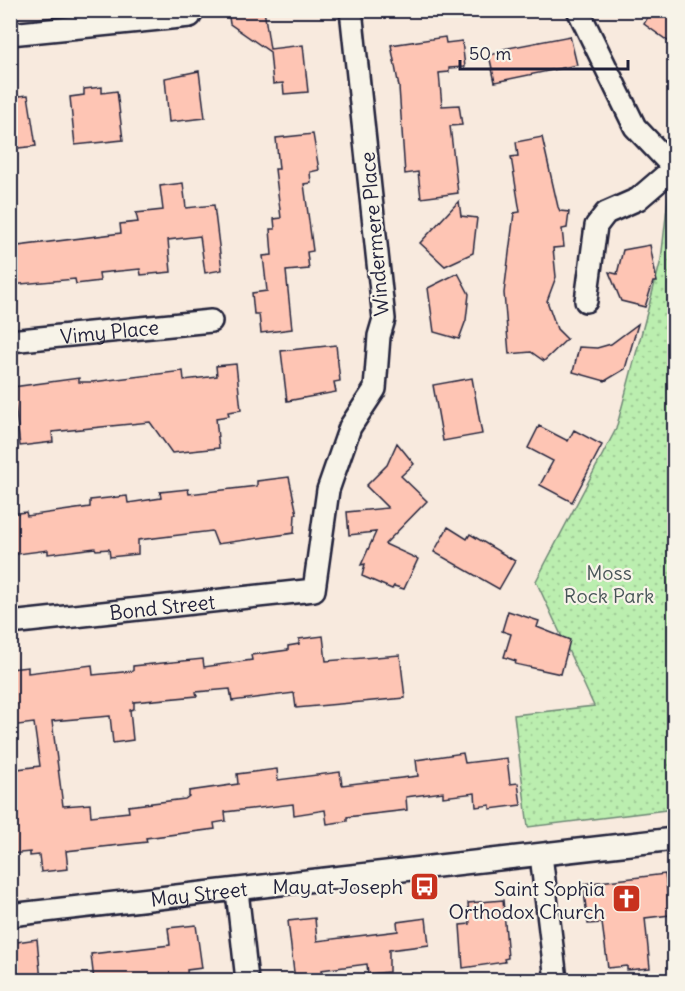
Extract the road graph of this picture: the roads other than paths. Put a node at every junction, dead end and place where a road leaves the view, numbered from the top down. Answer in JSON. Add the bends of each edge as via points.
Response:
{"nodes":[{"id":1,"x":351,"y":10,"type":"edge"},
{"id":2,"x":578,"y":10,"type":"edge"},
{"id":3,"x":190,"y":16,"type":"dead end"},
{"id":4,"x":10,"y":34,"type":"edge"},
{"id":5,"x":674,"y":168,"type":"edge"},
{"id":6,"x":586,"y":302,"type":"dead end"},
{"id":7,"x":211,"y":321,"type":"dead end"},
{"id":8,"x":10,"y":341,"type":"edge"},
{"id":9,"x":314,"y":590,"type":"joint"},
{"id":10,"x":10,"y":623,"type":"edge"},
{"id":11,"x":675,"y":839,"type":"edge"},
{"id":12,"x":541,"y":855,"type":"junction"},
{"id":13,"x":237,"y":891,"type":"junction"},
{"id":14,"x":10,"y":915,"type":"edge"},
{"id":15,"x":247,"y":981,"type":"edge"},
{"id":16,"x":556,"y":981,"type":"edge"}],
"edges":[{"from":1,"to":9,"type":"street","name":"Windermere Place","via":[[384,320],[375,389],[350,427],[328,490]]},
{"from":2,"to":5,"type":"street","via":[[635,127]]},
{"from":3,"to":4,"type":"street"},
{"from":5,"to":6,"type":"street","via":[[638,199],[606,213],[596,226]]},
{"from":7,"to":8,"type":"street","name":"Vimy Place"},
{"from":9,"to":10,"type":"street","name":"Bond Street"},
{"from":11,"to":12,"type":"street","name":"May Street"},
{"from":12,"to":13,"type":"street","name":"May Street"},
{"from":12,"to":16,"type":"street"},
{"from":13,"to":14,"type":"street","name":"May Street"},
{"from":13,"to":15,"type":"street"}]}
